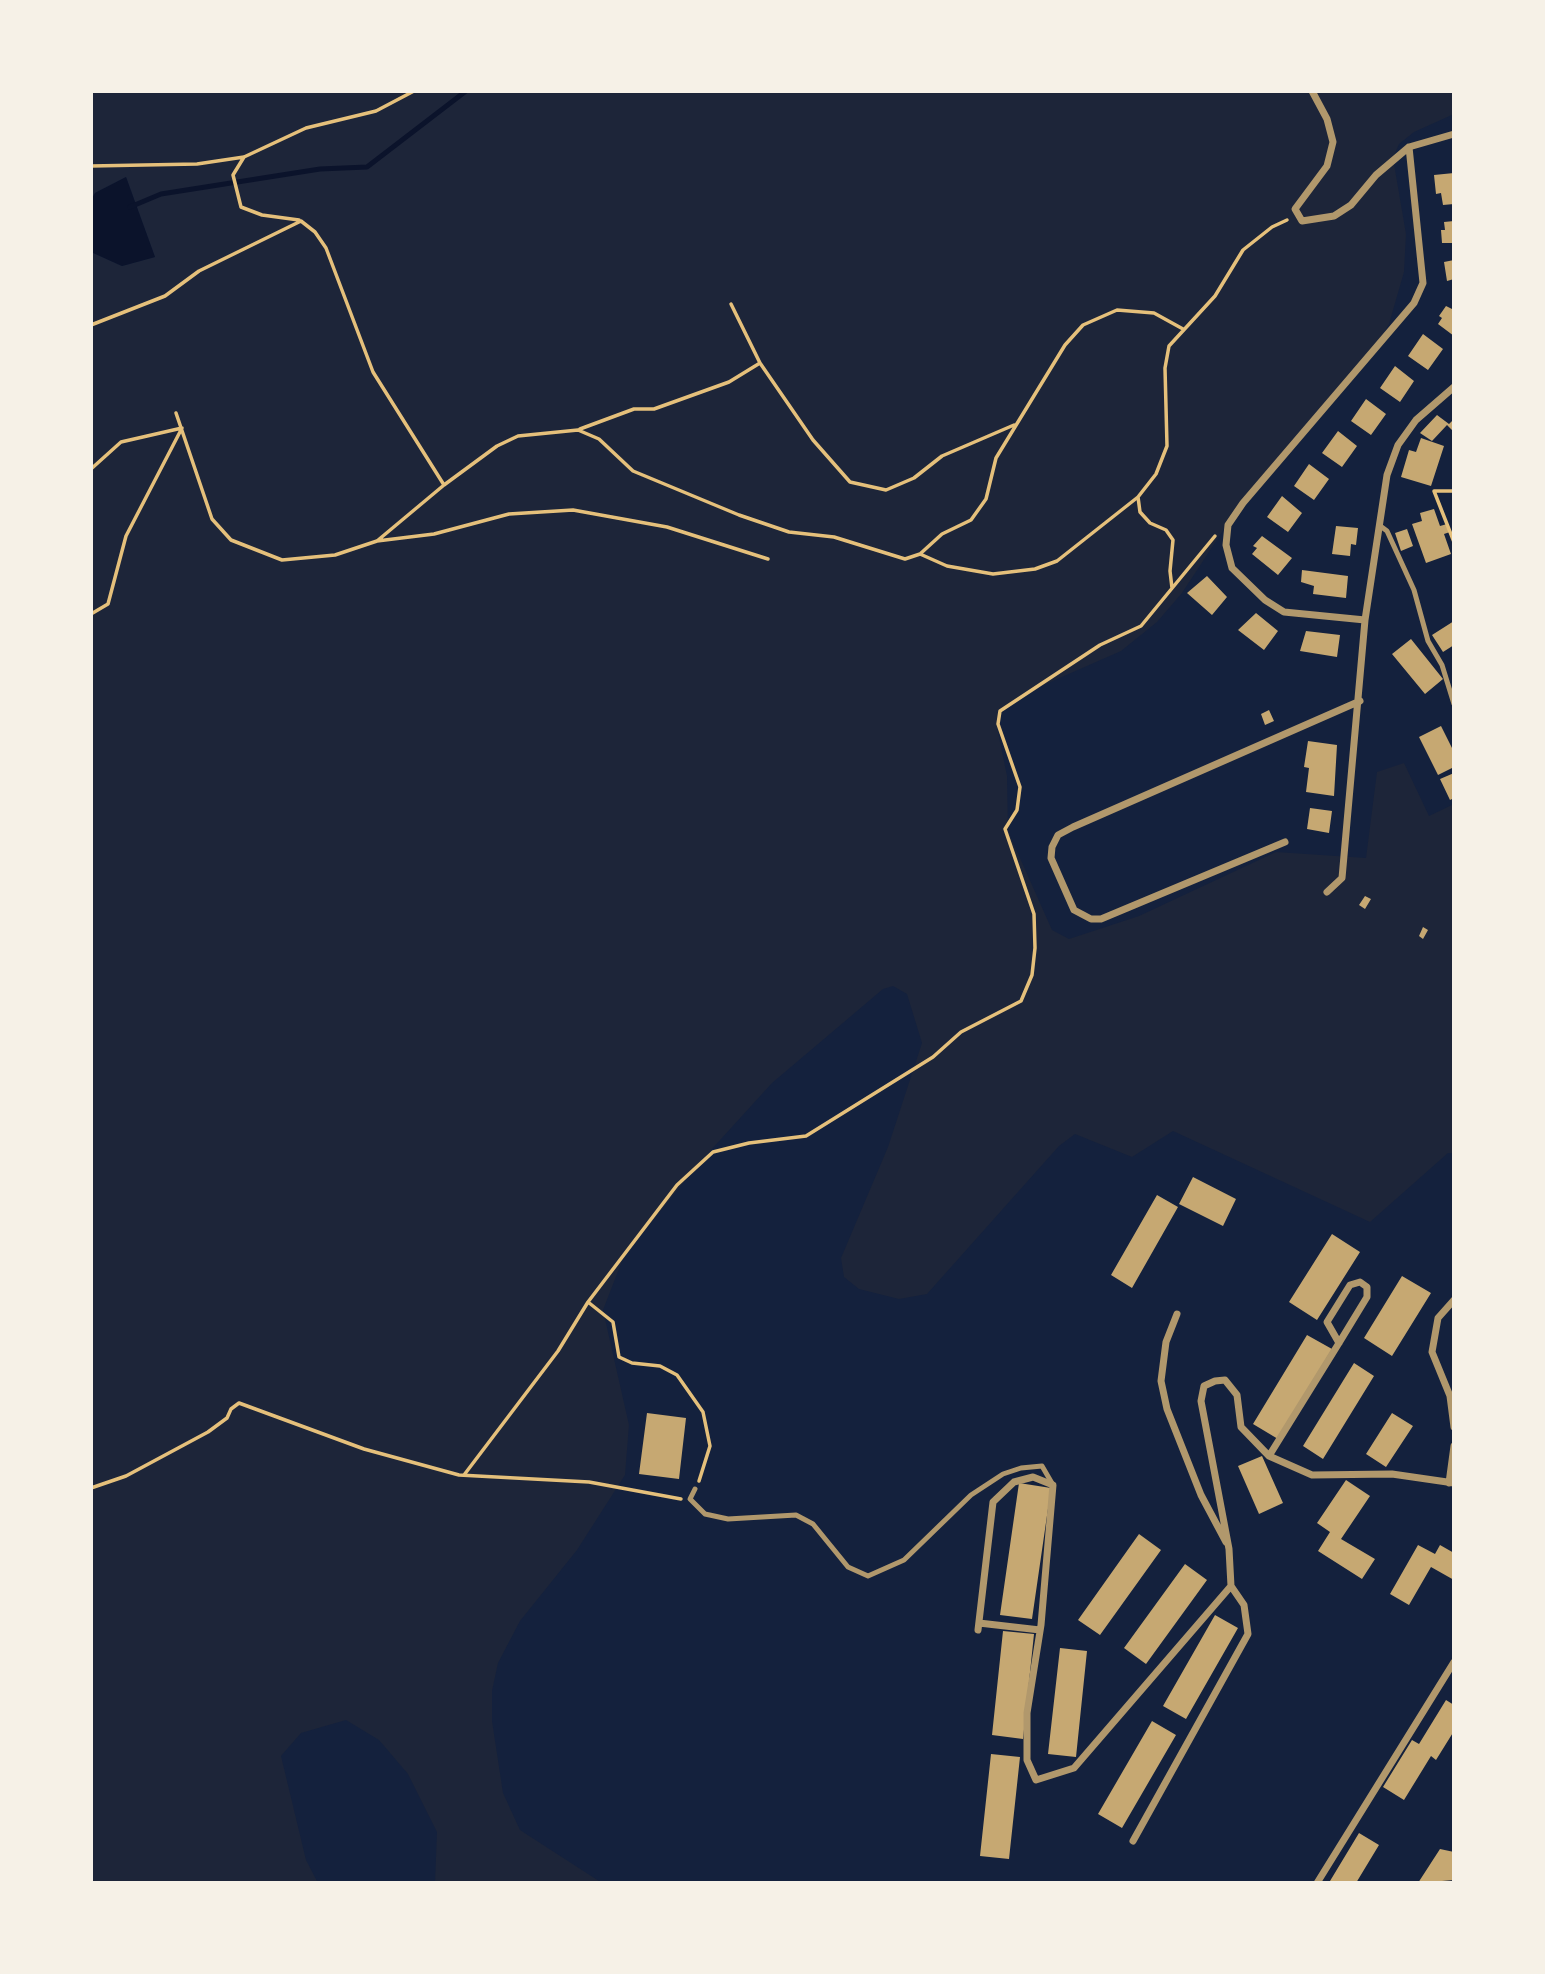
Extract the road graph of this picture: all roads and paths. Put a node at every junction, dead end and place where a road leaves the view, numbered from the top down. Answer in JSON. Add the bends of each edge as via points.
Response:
{"nodes":[{"id":1,"x":414,"y":91,"type":"edge"},
{"id":2,"x":1312,"y":91,"type":"edge"},
{"id":3,"x":1454,"y":134,"type":"edge"},
{"id":4,"x":1409,"y":148,"type":"junction"},
{"id":5,"x":244,"y":158,"type":"junction"},
{"id":6,"x":91,"y":166,"type":"edge"},
{"id":7,"x":1298,"y":214,"type":"junction"},
{"id":8,"x":302,"y":221,"type":"junction"},
{"id":9,"x":731,"y":304,"type":"dead end"},
{"id":10,"x":91,"y":326,"type":"edge"},
{"id":11,"x":1183,"y":329,"type":"junction"},
{"id":12,"x":760,"y":363,"type":"junction"},
{"id":13,"x":1454,"y":387,"type":"edge"},
{"id":14,"x":176,"y":413,"type":"dead end"},
{"id":15,"x":1016,"y":424,"type":"junction"},
{"id":16,"x":181,"y":428,"type":"junction"},
{"id":17,"x":578,"y":430,"type":"junction"},
{"id":18,"x":91,"y":469,"type":"edge"},
{"id":19,"x":444,"y":485,"type":"junction"},
{"id":20,"x":1454,"y":491,"type":"edge"},
{"id":21,"x":1138,"y":497,"type":"junction"},
{"id":22,"x":1379,"y":525,"type":"junction"},
{"id":23,"x":1227,"y":534,"type":"junction"},
{"id":24,"x":377,"y":541,"type":"junction"},
{"id":25,"x":1454,"y":542,"type":"edge"},
{"id":26,"x":920,"y":554,"type":"junction"},
{"id":27,"x":768,"y":559,"type":"dead end"},
{"id":28,"x":1172,"y":588,"type":"junction"},
{"id":29,"x":91,"y":614,"type":"edge"},
{"id":30,"x":1365,"y":620,"type":"junction"},
{"id":31,"x":1360,"y":701,"type":"junction"},
{"id":32,"x":1454,"y":704,"type":"edge"},
{"id":33,"x":1285,"y":842,"type":"dead end"},
{"id":34,"x":1327,"y":892,"type":"dead end"},
{"id":35,"x":1454,"y":1300,"type":"edge"},
{"id":36,"x":588,"y":1302,"type":"junction"},
{"id":37,"x":1177,"y":1314,"type":"dead end"},
{"id":38,"x":1339,"y":1343,"type":"junction"},
{"id":39,"x":1454,"y":1427,"type":"edge"},
{"id":40,"x":1454,"y":1446,"type":"edge"},
{"id":41,"x":1269,"y":1456,"type":"junction"},
{"id":42,"x":464,"y":1475,"type":"junction"},
{"id":43,"x":1452,"y":1483,"type":"edge"},
{"id":44,"x":1053,"y":1485,"type":"junction"},
{"id":45,"x":91,"y":1488,"type":"edge"},
{"id":46,"x":695,"y":1489,"type":"joint"},
{"id":47,"x":690,"y":1499,"type":"junction"},
{"id":48,"x":1229,"y":1549,"type":"junction"},
{"id":49,"x":1231,"y":1586,"type":"junction"},
{"id":50,"x":1040,"y":1630,"type":"junction"},
{"id":51,"x":1454,"y":1662,"type":"edge"},
{"id":52,"x":1133,"y":1841,"type":"dead end"},
{"id":53,"x":1317,"y":1883,"type":"edge"}],
"edges":[{"from":1,"to":5,"type":"path","via":[[376,111],[306,128]]},
{"from":2,"to":7,"type":"street","via":[[1333,142],[1327,166],[1295,209]]},
{"from":3,"to":4,"type":"street"},
{"from":4,"to":7,"type":"street","via":[[1376,175],[1352,205],[1334,216],[1302,221]]},
{"from":4,"to":23,"type":"street","via":[[1423,283],[1414,303],[1243,503]]},
{"from":5,"to":6,"type":"path"},
{"from":5,"to":8,"type":"path","via":[[233,175],[240,208]]},
{"from":7,"to":11,"type":"path","via":[[1243,250],[1215,296]]},
{"from":8,"to":10,"type":"path","via":[[199,271],[165,296]]},
{"from":8,"to":19,"type":"path","via":[[326,248],[373,372]]},
{"from":9,"to":12,"type":"path"},
{"from":11,"to":15,"type":"path","via":[[1154,313],[1117,310],[1083,325],[1065,345]]},
{"from":11,"to":21,"type":"path","via":[[1169,346],[1165,368],[1167,446],[1156,474]]},
{"from":12,"to":15,"type":"path","via":[[813,440],[850,482],[886,489],[914,478],[942,456]]},
{"from":12,"to":17,"type":"path","via":[[729,382]]},
{"from":13,"to":22,"type":"street","via":[[1416,420],[1398,445],[1387,475]]},
{"from":14,"to":16,"type":"path"},
{"from":15,"to":26,"type":"path","via":[[996,458],[986,499],[971,520],[942,534]]},
{"from":16,"to":18,"type":"path","via":[[121,442]]},
{"from":16,"to":24,"type":"path","via":[[212,519],[231,540],[282,560],[335,555]]},
{"from":16,"to":29,"type":"path","via":[[126,536],[108,604]]},
{"from":17,"to":19,"type":"path","via":[[518,436]]},
{"from":17,"to":26,"type":"path","via":[[599,439],[633,471],[739,515],[789,532],[834,537],[905,559]]},
{"from":19,"to":24,"type":"path"},
{"from":20,"to":25,"type":"path","via":[[1434,491]]},
{"from":21,"to":26,"type":"path","via":[[1057,561],[1035,569],[993,573],[947,566]]},
{"from":21,"to":28,"type":"path","via":[[1140,512],[1173,540]]},
{"from":22,"to":30,"type":"street"},
{"from":22,"to":32,"type":"lane","via":[[1387,531],[1414,590],[1428,641],[1442,665]]},
{"from":23,"to":28,"type":"path","via":[[1212,536]]},
{"from":23,"to":30,"type":"street","via":[[1232,568],[1284,612]]},
{"from":24,"to":27,"type":"path","via":[[434,534],[509,514],[573,510],[667,527]]},
{"from":28,"to":36,"type":"path","via":[[1141,626],[1100,645],[1000,711],[998,724],[1020,787],[1017,810],[1005,830],[1034,914],[1032,975],[1021,1001],[961,1032],[933,1057],[806,1136],[713,1152],[677,1185]]},
{"from":30,"to":31,"type":"street"},
{"from":31,"to":33,"type":"street","via":[[1073,827],[1058,835],[1051,858],[1074,910],[1101,919]]},
{"from":31,"to":34,"type":"street","via":[[1342,878]]},
{"from":35,"to":39,"type":"street","via":[[1438,1318],[1432,1352],[1450,1396]]},
{"from":36,"to":42,"type":"path","via":[[558,1351]]},
{"from":36,"to":46,"type":"path","via":[[613,1322],[619,1357],[660,1366],[677,1375],[703,1412],[710,1446]]},
{"from":37,"to":48,"type":"street","via":[[1161,1381],[1167,1409],[1201,1495]]},
{"from":38,"to":38,"type":"street","via":[[1367,1297],[1367,1287],[1360,1282],[1350,1285],[1327,1322]]},
{"from":38,"to":41,"type":"street"},
{"from":40,"to":43,"type":"street"},
{"from":41,"to":43,"type":"street","via":[[1312,1475],[1392,1474]]},
{"from":41,"to":48,"type":"street","via":[[1241,1427],[1237,1395],[1225,1380],[1204,1386],[1201,1401]]},
{"from":42,"to":45,"type":"path","via":[[364,1449],[239,1403],[208,1432],[126,1476]]},
{"from":42,"to":47,"type":"path","via":[[589,1482]]},
{"from":44,"to":47,"type":"lane","via":[[1042,1466],[1003,1474],[971,1494],[904,1560],[868,1576],[848,1567],[813,1524],[796,1515],[728,1519],[705,1514]]},
{"from":44,"to":50,"type":"street"},
{"from":44,"to":50,"type":"street","via":[[1033,1477],[1014,1482],[993,1502],[979,1626]]},
{"from":46,"to":47,"type":"lane"},
{"from":48,"to":49,"type":"street"},
{"from":49,"to":50,"type":"street","via":[[1074,1768],[1036,1780],[1027,1760],[1027,1713]]},
{"from":49,"to":52,"type":"street","via":[[1244,1605],[1248,1634]]},
{"from":51,"to":53,"type":"street"}]}
